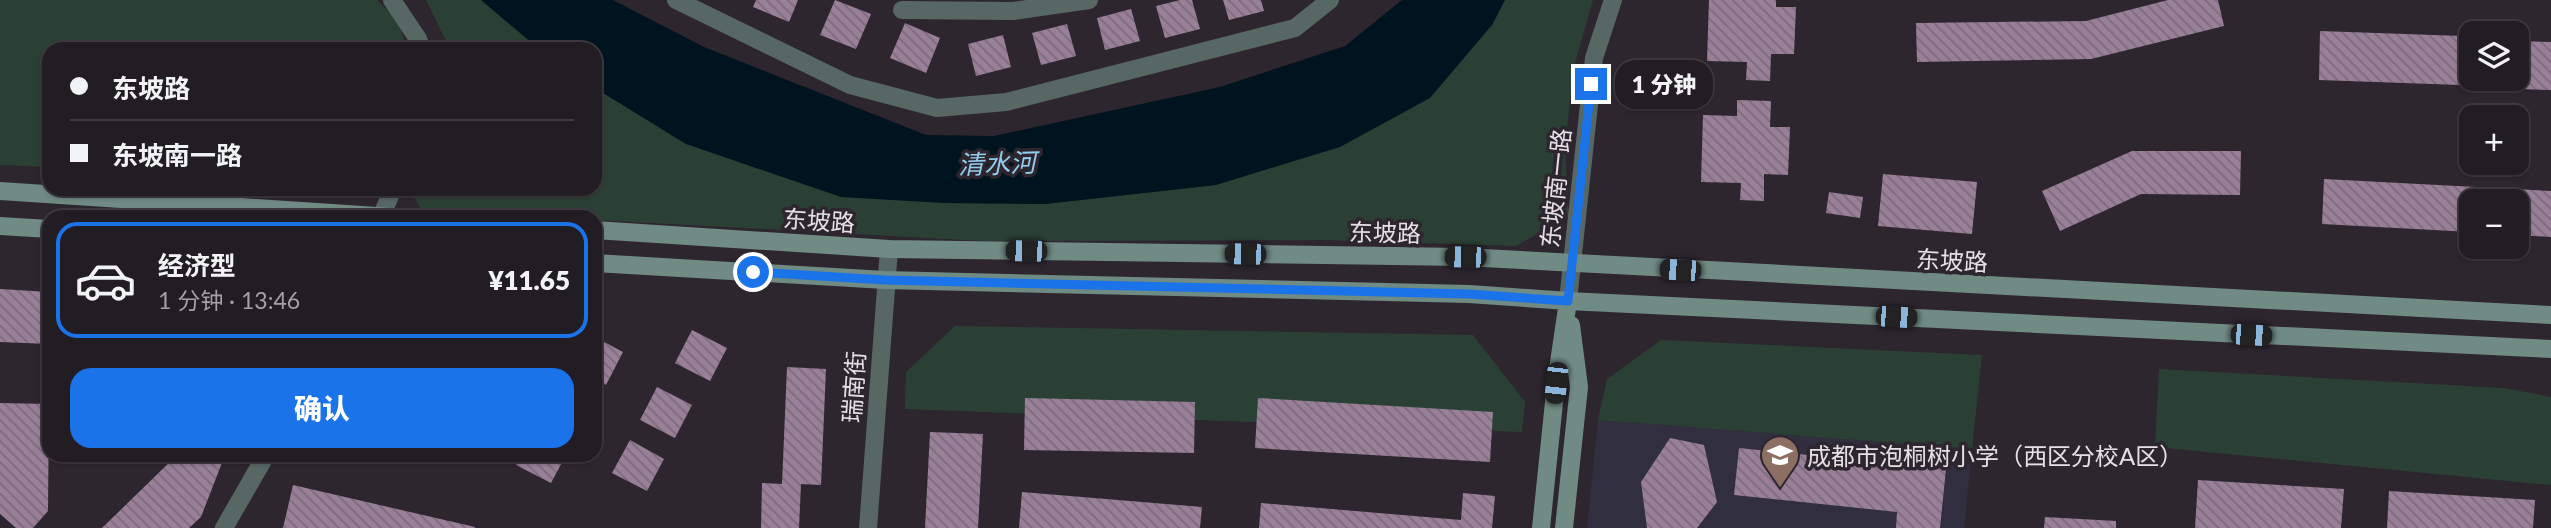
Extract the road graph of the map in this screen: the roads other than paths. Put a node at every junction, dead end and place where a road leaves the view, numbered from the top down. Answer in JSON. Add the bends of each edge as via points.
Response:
{"nodes":[{"id":1,"x":392,"y":0,"type":"edge"},
{"id":2,"x":676,"y":0,"type":"edge"},
{"id":3,"x":1090,"y":0,"type":"edge"},
{"id":4,"x":1330,"y":0,"type":"edge"},
{"id":5,"x":1613,"y":0,"type":"edge"},
{"id":6,"x":902,"y":10,"type":"dead end"},
{"id":7,"x":419,"y":42,"type":"edge"},
{"id":8,"x":0,"y":191,"type":"edge"},
{"id":9,"x":42,"y":194,"type":"edge"},
{"id":10,"x":73,"y":196,"type":"edge"},
{"id":11,"x":278,"y":210,"type":"edge"},
{"id":12,"x":0,"y":226,"type":"edge"},
{"id":13,"x":42,"y":229,"type":"edge"},
{"id":14,"x":602,"y":230,"type":"edge"},
{"id":15,"x":889,"y":248,"type":"junction"},
{"id":16,"x":602,"y":262,"type":"edge"},
{"id":17,"x":1572,"y":264,"type":"junction"},
{"id":18,"x":885,"y":280,"type":"junction"},
{"id":19,"x":1568,"y":301,"type":"junction"},
{"id":20,"x":2551,"y":315,"type":"edge"},
{"id":21,"x":2551,"y":349,"type":"edge"},
{"id":22,"x":262,"y":462,"type":"edge"},
{"id":23,"x":224,"y":528,"type":"edge"},
{"id":24,"x":868,"y":528,"type":"edge"},
{"id":25,"x":1541,"y":528,"type":"edge"},
{"id":26,"x":1564,"y":528,"type":"edge"}],
"edges":[{"from":1,"to":7,"type":"street"},
{"from":2,"to":4,"type":"street","via":[[850,85],[937,108],[1006,102],[1295,28]]},
{"from":3,"to":6,"type":"street","via":[[1013,11]]},
{"from":5,"to":17,"type":"street","name":"东坡南一路","via":[[1594,58]]},
{"from":8,"to":9,"type":"main road"},
{"from":10,"to":11,"type":"main road"},
{"from":12,"to":13,"type":"main road"},
{"from":14,"to":15,"type":"main road","name":"东坡路"},
{"from":15,"to":17,"type":"main road","name":"东坡路","via":[[1465,257]]},
{"from":15,"to":18,"type":"street","name":"瑞南街"},
{"from":16,"to":18,"type":"main road"},
{"from":17,"to":19,"type":"street","name":"东坡南一路"},
{"from":17,"to":20,"type":"main road","name":"东坡路"},
{"from":18,"to":19,"type":"main road","via":[[1469,294]]},
{"from":18,"to":24,"type":"street","name":"瑞南街"},
{"from":19,"to":21,"type":"main road"},
{"from":19,"to":25,"type":"main road"},
{"from":19,"to":26,"type":"main road","via":[[1579,387]]},
{"from":22,"to":23,"type":"street"}]}
